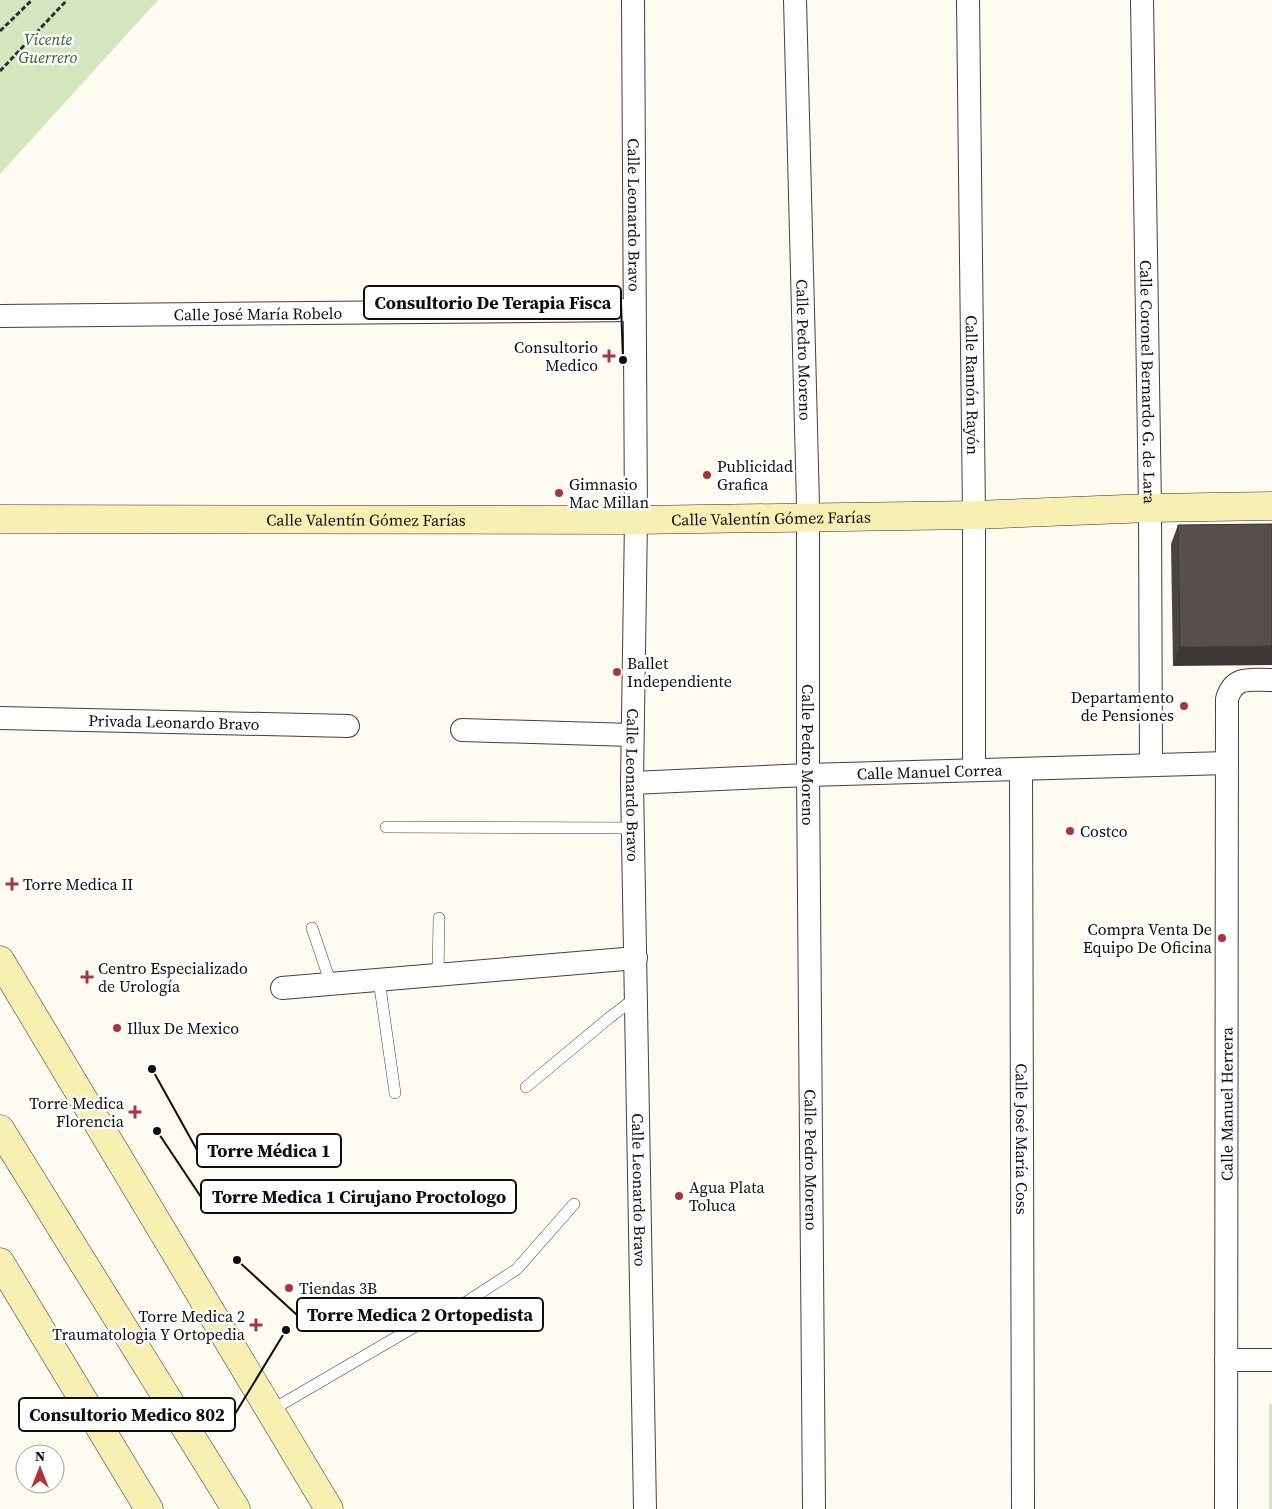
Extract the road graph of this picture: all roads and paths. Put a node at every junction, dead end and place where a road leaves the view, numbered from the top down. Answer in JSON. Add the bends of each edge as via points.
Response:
{"nodes":[{"id":1,"x":32,"y":0,"type":"edge"},
{"id":2,"x":67,"y":0,"type":"edge"},
{"id":3,"x":633,"y":0,"type":"edge"},
{"id":4,"x":795,"y":0,"type":"edge"},
{"id":5,"x":968,"y":0,"type":"edge"},
{"id":6,"x":1142,"y":0,"type":"edge"},
{"id":7,"x":0,"y":31,"type":"edge"},
{"id":8,"x":0,"y":71,"type":"edge"},
{"id":9,"x":634,"y":310,"type":"junction"},
{"id":10,"x":0,"y":316,"type":"edge"},
{"id":11,"x":1272,"y":506,"type":"edge"},
{"id":12,"x":1150,"y":508,"type":"junction"},
{"id":13,"x":974,"y":515,"type":"junction"},
{"id":14,"x":808,"y":518,"type":"junction"},
{"id":15,"x":0,"y":519,"type":"edge"},
{"id":16,"x":636,"y":520,"type":"junction"},
{"id":17,"x":1272,"y":680,"type":"edge"},
{"id":18,"x":0,"y":718,"type":"edge"},
{"id":19,"x":348,"y":726,"type":"dead end"},
{"id":20,"x":462,"y":730,"type":"dead end"},
{"id":21,"x":632,"y":734,"type":"junction"},
{"id":22,"x":1227,"y":764,"type":"junction"},
{"id":23,"x":1151,"y":765,"type":"junction"},
{"id":24,"x":1021,"y":769,"type":"junction"},
{"id":25,"x":974,"y":770,"type":"junction"},
{"id":26,"x":808,"y":775,"type":"junction"},
{"id":27,"x":632,"y":783,"type":"junction"},
{"id":28,"x":386,"y":827,"type":"dead end"},
{"id":29,"x":633,"y":828,"type":"junction"},
{"id":30,"x":439,"y":918,"type":"dead end"},
{"id":31,"x":312,"y":928,"type":"dead end"},
{"id":32,"x":636,"y":958,"type":"junction"},
{"id":33,"x":0,"y":960,"type":"edge"},
{"id":34,"x":438,"y":975,"type":"junction"},
{"id":35,"x":379,"y":980,"type":"junction"},
{"id":36,"x":331,"y":984,"type":"junction"},
{"id":37,"x":282,"y":988,"type":"dead end"},
{"id":38,"x":636,"y":998,"type":"junction"},
{"id":39,"x":526,"y":1087,"type":"dead end"},
{"id":40,"x":395,"y":1093,"type":"dead end"},
{"id":41,"x":0,"y":1129,"type":"edge"},
{"id":42,"x":574,"y":1204,"type":"dead end"},
{"id":43,"x":0,"y":1262,"type":"edge"},
{"id":44,"x":1226,"y":1360,"type":"junction"},
{"id":45,"x":1272,"y":1360,"type":"edge"},
{"id":46,"x":270,"y":1411,"type":"junction"},
{"id":47,"x":149,"y":1509,"type":"edge"},
{"id":48,"x":236,"y":1509,"type":"edge"},
{"id":49,"x":329,"y":1509,"type":"edge"},
{"id":50,"x":645,"y":1509,"type":"edge"},
{"id":51,"x":814,"y":1509,"type":"edge"},
{"id":52,"x":1023,"y":1509,"type":"edge"},
{"id":53,"x":1226,"y":1509,"type":"edge"}],
"edges":[{"from":1,"to":7,"type":"path"},
{"from":2,"to":8,"type":"path"},
{"from":3,"to":9,"type":"street","name":"Calle Leonardo Bravo"},
{"from":4,"to":14,"type":"street","name":"Calle Pedro Moreno"},
{"from":5,"to":13,"type":"street","name":"Calle Ramón Rayón"},
{"from":6,"to":12,"type":"street","name":"Calle Coronel Bernardo G. de Lara"},
{"from":9,"to":10,"type":"street","name":"Calle José María Robelo"},
{"from":9,"to":16,"type":"street","name":"Calle Leonardo Bravo"},
{"from":11,"to":12,"type":"main road","name":"Calle Valentín Gómez Farías"},
{"from":12,"to":13,"type":"main road","name":"Calle Valentín Gómez Farías"},
{"from":12,"to":23,"type":"street","name":"Calle Coronel Bernardo G. de Lara"},
{"from":13,"to":14,"type":"main road","name":"Calle Valentín Gómez Farías"},
{"from":13,"to":25,"type":"street","name":"Calle Ramón Rayón"},
{"from":14,"to":16,"type":"main road","name":"Calle Valentín Gómez Farías"},
{"from":14,"to":26,"type":"street","name":"Calle Pedro Moreno"},
{"from":15,"to":16,"type":"main road","name":"Calle Valentín Gómez Farías"},
{"from":16,"to":21,"type":"street","name":"Calle Leonardo Bravo"},
{"from":17,"to":22,"type":"street","name":"Calle Manuel Herrera","via":[[1246,680],[1235,683],[1230,690],[1227,699]]},
{"from":18,"to":19,"type":"street","name":"Privada Leonardo Bravo"},
{"from":20,"to":21,"type":"street"},
{"from":21,"to":27,"type":"street","name":"Calle Leonardo Bravo"},
{"from":22,"to":23,"type":"street","name":"Calle Manuel Correa"},
{"from":22,"to":44,"type":"street","name":"Calle Manuel Herrera"},
{"from":23,"to":24,"type":"street","name":"Calle Manuel Correa"},
{"from":24,"to":25,"type":"street","name":"Calle Manuel Correa"},
{"from":24,"to":52,"type":"street","name":"Calle José María Coss"},
{"from":25,"to":26,"type":"street","name":"Calle Manuel Correa"},
{"from":26,"to":27,"type":"street","name":"Calle Manuel Correa"},
{"from":26,"to":51,"type":"street","name":"Calle Pedro Moreno"},
{"from":27,"to":29,"type":"street","name":"Calle Leonardo Bravo"},
{"from":28,"to":29,"type":"lane"},
{"from":29,"to":32,"type":"street","name":"Calle Leonardo Bravo"},
{"from":30,"to":34,"type":"lane"},
{"from":31,"to":36,"type":"lane"},
{"from":32,"to":34,"type":"street"},
{"from":32,"to":38,"type":"street","name":"Calle Leonardo Bravo"},
{"from":33,"to":46,"type":"main road"},
{"from":34,"to":35,"type":"street"},
{"from":35,"to":36,"type":"street"},
{"from":35,"to":40,"type":"lane"},
{"from":36,"to":37,"type":"street"},
{"from":38,"to":39,"type":"lane"},
{"from":38,"to":50,"type":"street","name":"Calle Leonardo Bravo"},
{"from":41,"to":48,"type":"main road"},
{"from":42,"to":46,"type":"lane","via":[[517,1269],[448,1314],[414,1327]]},
{"from":43,"to":47,"type":"main road"},
{"from":44,"to":45,"type":"street"},
{"from":44,"to":53,"type":"street","name":"Calle Manuel Herrera"},
{"from":46,"to":49,"type":"main road"}]}
